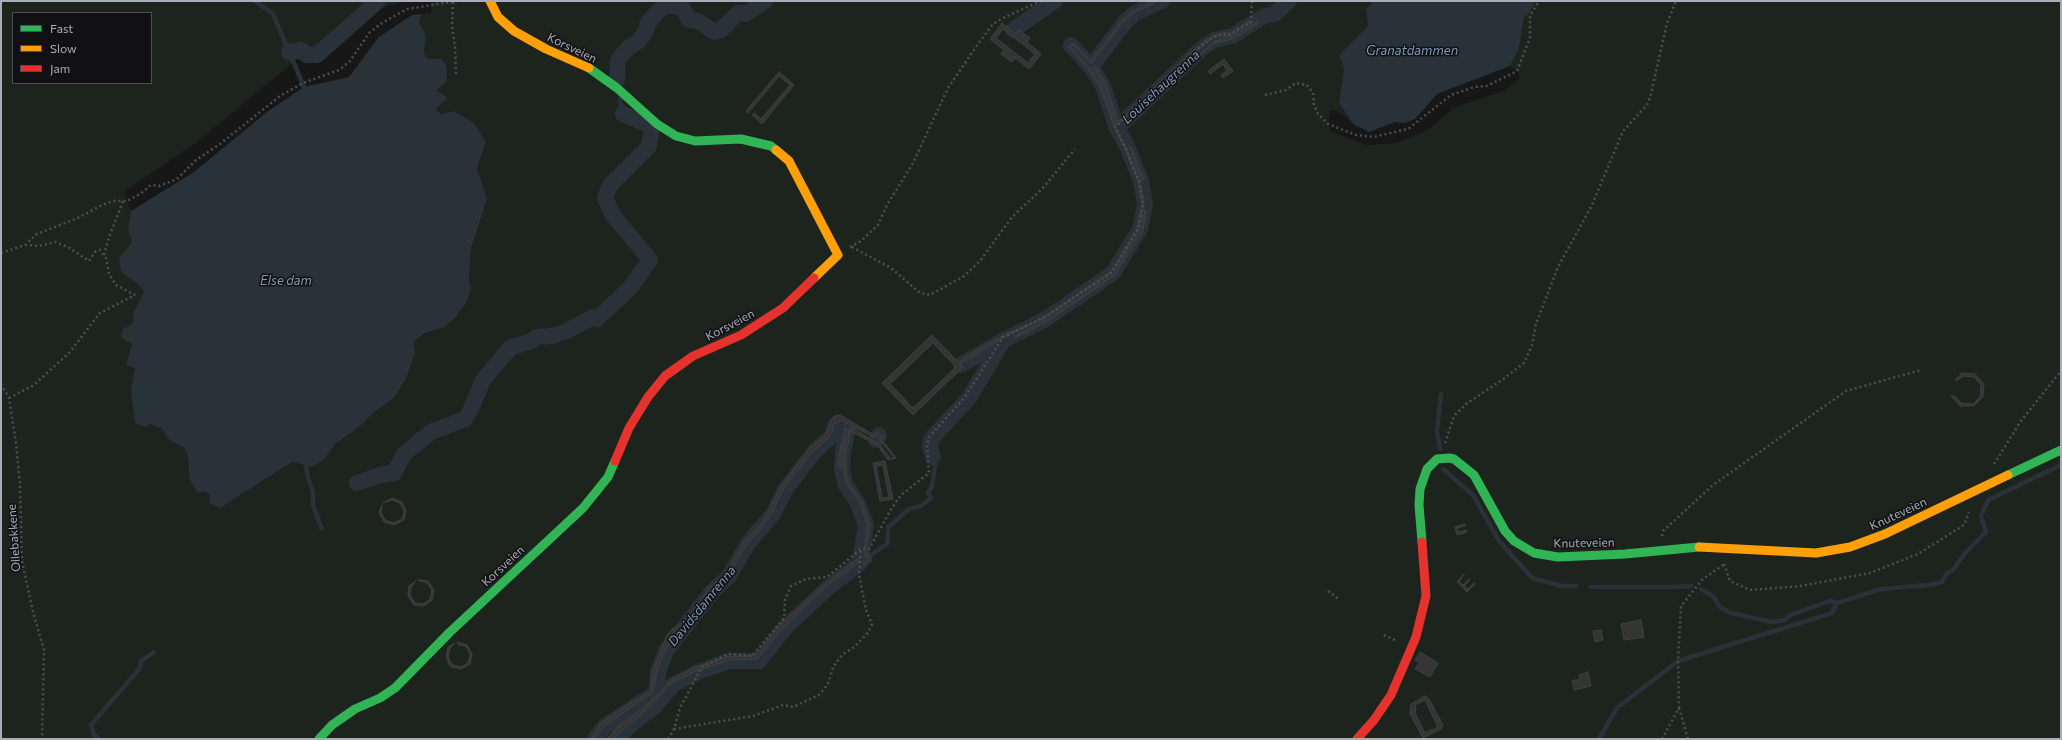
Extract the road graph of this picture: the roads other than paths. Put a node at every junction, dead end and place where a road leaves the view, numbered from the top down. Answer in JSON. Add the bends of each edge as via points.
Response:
{"nodes":[{"id":1,"x":490,"y":1,"type":"edge"},
{"id":2,"x":2061,"y":450,"type":"edge"},
{"id":3,"x":319,"y":739,"type":"edge"},
{"id":4,"x":1357,"y":739,"type":"edge"}],
"edges":[{"from":1,"to":3,"type":"street","name":"Korsveien","via":[[498,16],[514,31],[546,49],[586,66],[617,88],[657,124],[676,136],[695,141],[741,139],[771,146],[789,161],[838,255],[783,308],[741,335],[693,356],[665,376],[628,428],[608,477],[583,508],[455,627],[395,688],[332,725]]},
{"from":2,"to":4,"type":"street","name":"Knuteveien","via":[[1911,523],[1850,547],[1821,553],[1702,547],[1558,557],[1534,553],[1514,541],[1505,531],[1474,475],[1454,459],[1442,458],[1431,463],[1426,469],[1420,489],[1426,596],[1416,637],[1391,695]]}]}
